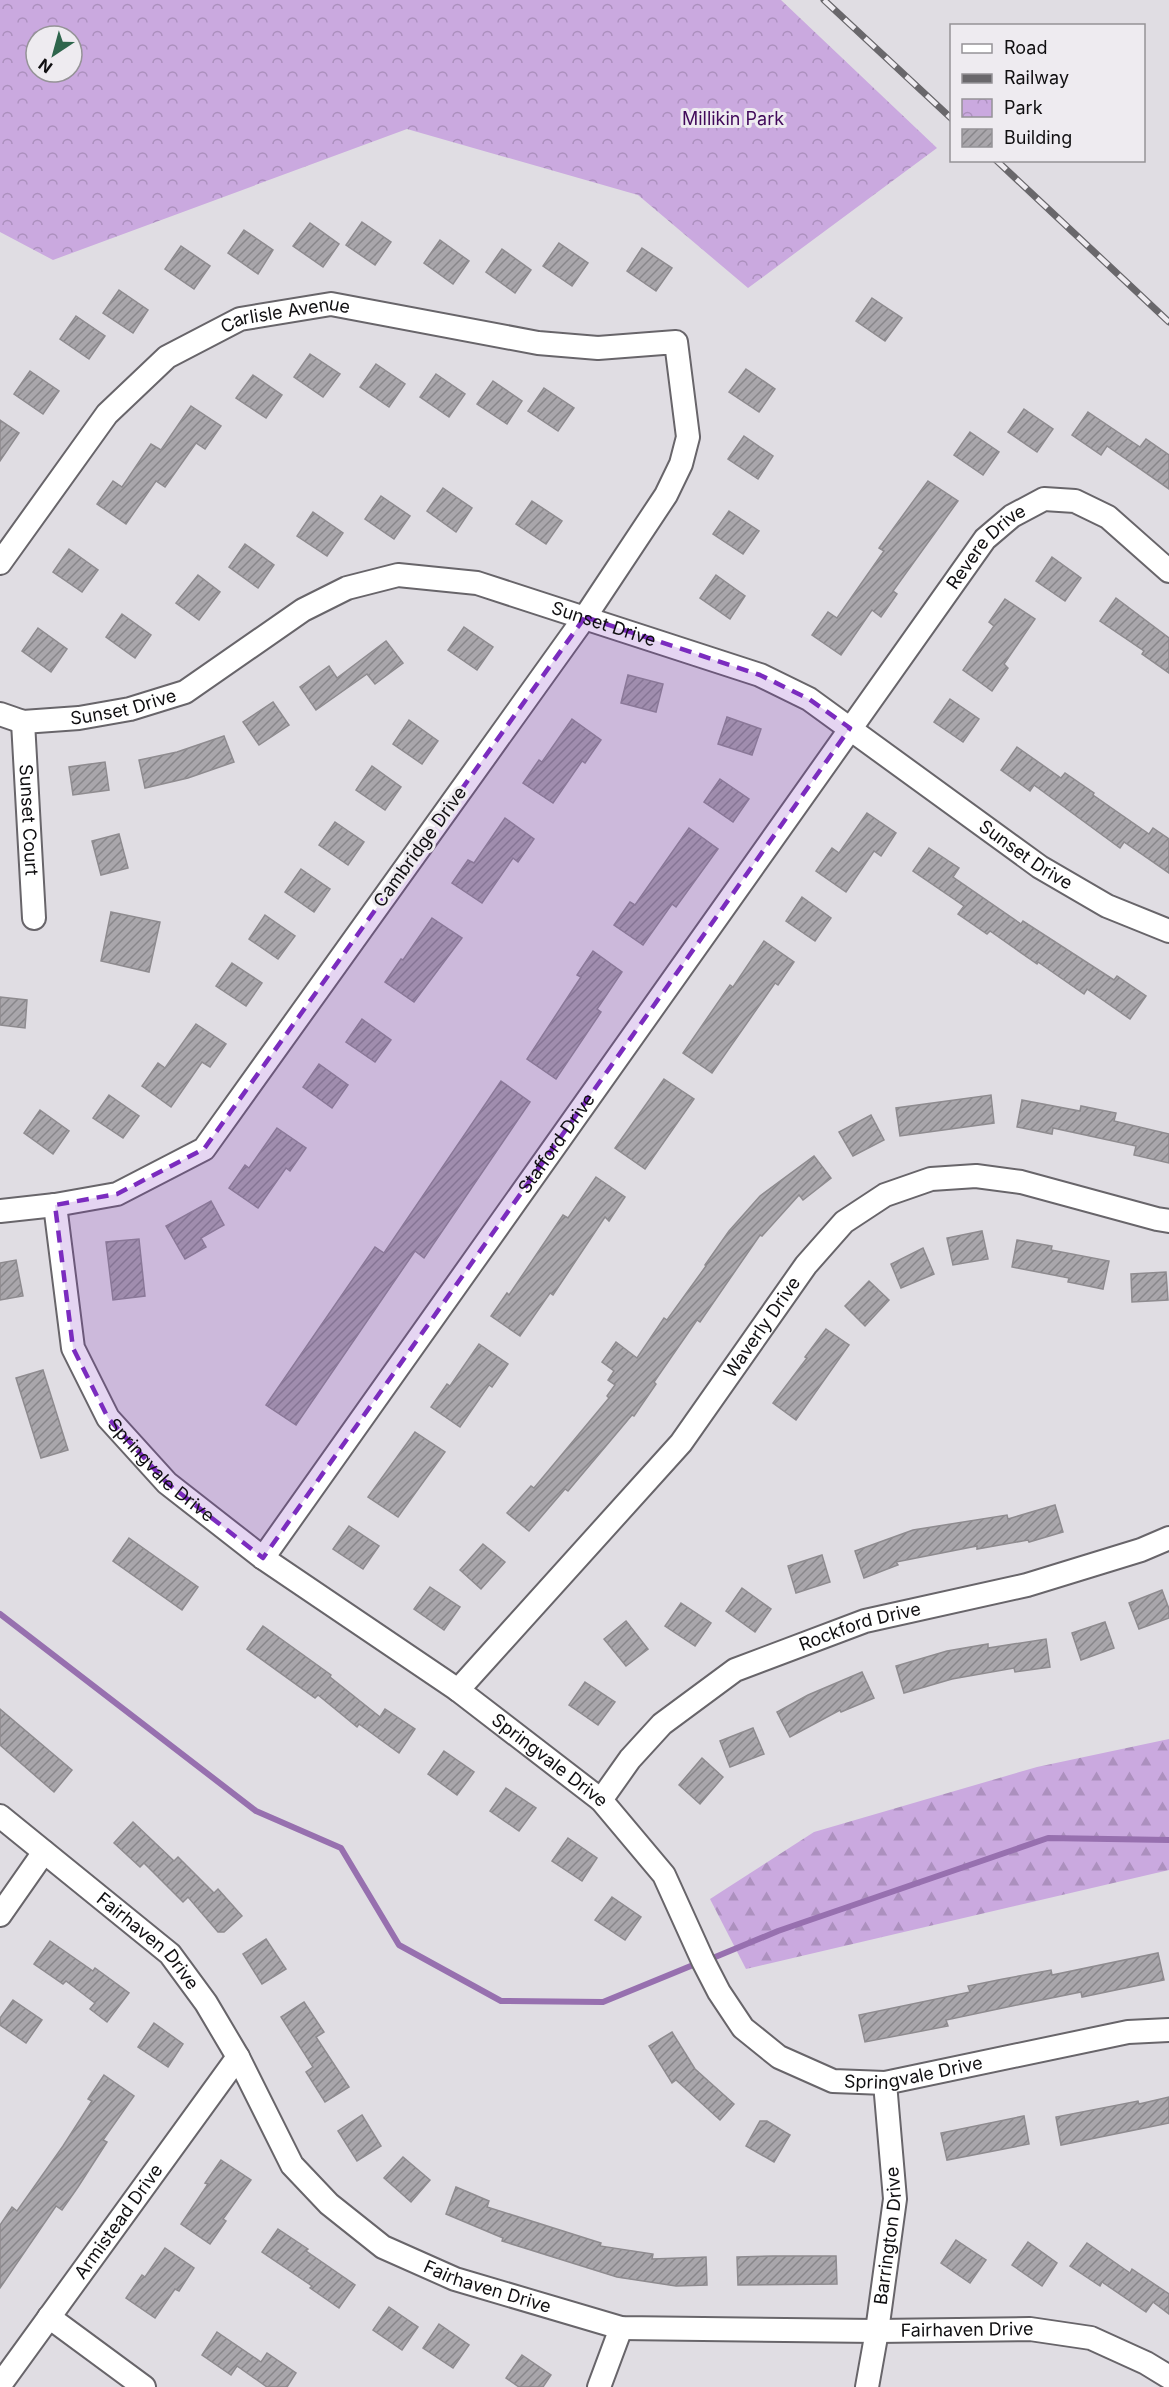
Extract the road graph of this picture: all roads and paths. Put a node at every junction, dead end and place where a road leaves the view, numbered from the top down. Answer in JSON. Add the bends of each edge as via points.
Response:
{"nodes":[{"id":1,"x":676,"y":342,"type":"joint"},
{"id":2,"x":0,"y":563,"type":"edge"},
{"id":3,"x":1169,"y":572,"type":"edge"},
{"id":4,"x":585,"y":617,"type":"junction"},
{"id":5,"x":0,"y":714,"type":"edge"},
{"id":6,"x":23,"y":722,"type":"junction"},
{"id":7,"x":850,"y":728,"type":"junction"},
{"id":8,"x":34,"y":918,"type":"dead end"},
{"id":9,"x":1169,"y":931,"type":"edge"},
{"id":10,"x":55,"y":1205,"type":"junction"},
{"id":11,"x":0,"y":1211,"type":"edge"},
{"id":12,"x":1169,"y":1221,"type":"edge"},
{"id":13,"x":1169,"y":1538,"type":"edge"},
{"id":14,"x":263,"y":1558,"type":"junction"},
{"id":15,"x":458,"y":1690,"type":"junction"},
{"id":16,"x":601,"y":1800,"type":"junction"},
{"id":17,"x":0,"y":1816,"type":"edge"},
{"id":18,"x":44,"y":1852,"type":"junction"},
{"id":19,"x":0,"y":1915,"type":"edge"},
{"id":20,"x":1169,"y":2030,"type":"edge"},
{"id":21,"x":238,"y":2057,"type":"junction"},
{"id":22,"x":885,"y":2083,"type":"junction"},
{"id":23,"x":49,"y":2318,"type":"junction"},
{"id":24,"x":621,"y":2328,"type":"junction"},
{"id":25,"x":877,"y":2331,"type":"junction"},
{"id":26,"x":1169,"y":2376,"type":"edge"},
{"id":27,"x":0,"y":2385,"type":"edge"},
{"id":28,"x":144,"y":2387,"type":"edge"},
{"id":29,"x":599,"y":2387,"type":"edge"},
{"id":30,"x":867,"y":2387,"type":"edge"}],
"edges":[{"from":1,"to":2,"type":"street","name":"Carlisle Avenue","via":[[598,348],[538,343],[331,303],[240,319],[167,357],[107,414]]},
{"from":1,"to":4,"type":"street","name":"Cambridge Drive","via":[[688,436],[681,464],[666,495]]},
{"from":3,"to":7,"type":"street","name":"Revere Drive","via":[[1108,517],[1075,501],[1044,499],[1012,516],[985,539]]},
{"from":4,"to":6,"type":"street","name":"Sunset Drive","via":[[477,583],[398,575],[347,588],[303,610],[185,692],[130,709]]},
{"from":4,"to":7,"type":"street","name":"Sunset Drive","via":[[760,675],[809,699]]},
{"from":4,"to":10,"type":"street","name":"Cambridge Drive","via":[[204,1149],[117,1194]]},
{"from":5,"to":6,"type":"street","name":"Sunset Drive"},
{"from":6,"to":8,"type":"street","name":"Sunset Court"},
{"from":7,"to":9,"type":"street","name":"Sunset Drive","via":[[1040,867],[1107,906]]},
{"from":7,"to":14,"type":"street","name":"Stafford Drive"},
{"from":10,"to":11,"type":"street","name":"Cambridge Drive"},
{"from":10,"to":14,"type":"street","name":"Springvale Drive","via":[[74,1348],[108,1418],[167,1483]]},
{"from":12,"to":15,"type":"street","name":"Waverly Drive","via":[[1021,1182],[976,1176],[931,1179],[885,1195],[860,1211],[844,1222],[806,1265],[681,1443]]},
{"from":13,"to":16,"type":"street","name":"Rockford Drive","via":[[1027,1586],[865,1621],[735,1670],[662,1724],[630,1759]]},
{"from":14,"to":15,"type":"street","name":"Springvale Drive"},
{"from":15,"to":16,"type":"street","name":"Springvale Drive"},
{"from":16,"to":22,"type":"street","name":"Springvale Drive","via":[[664,1875],[703,1962],[743,2028],[779,2057],[833,2081]]},
{"from":17,"to":18,"type":"street","name":"Fairhaven Drive"},
{"from":18,"to":19,"type":"street"},
{"from":18,"to":21,"type":"street","name":"Fairhaven Drive","via":[[170,1954],[206,2003]]},
{"from":20,"to":22,"type":"street","name":"Springvale Drive","via":[[1128,2032]]},
{"from":21,"to":23,"type":"street","name":"Armistead Drive"},
{"from":21,"to":24,"type":"street","name":"Fairhaven Drive","via":[[292,2164],[328,2204],[383,2247],[455,2279]]},
{"from":22,"to":25,"type":"street","name":"Barrington Drive","via":[[895,2199]]},
{"from":23,"to":27,"type":"street","name":"Armistead Drive"},
{"from":23,"to":28,"type":"street"},
{"from":24,"to":25,"type":"street","name":"Fairhaven Drive"},
{"from":24,"to":29,"type":"street"},
{"from":25,"to":26,"type":"street","name":"Fairhaven Drive","via":[[1030,2329],[1091,2338]]},
{"from":25,"to":30,"type":"street","name":"Barrington Drive"}]}
